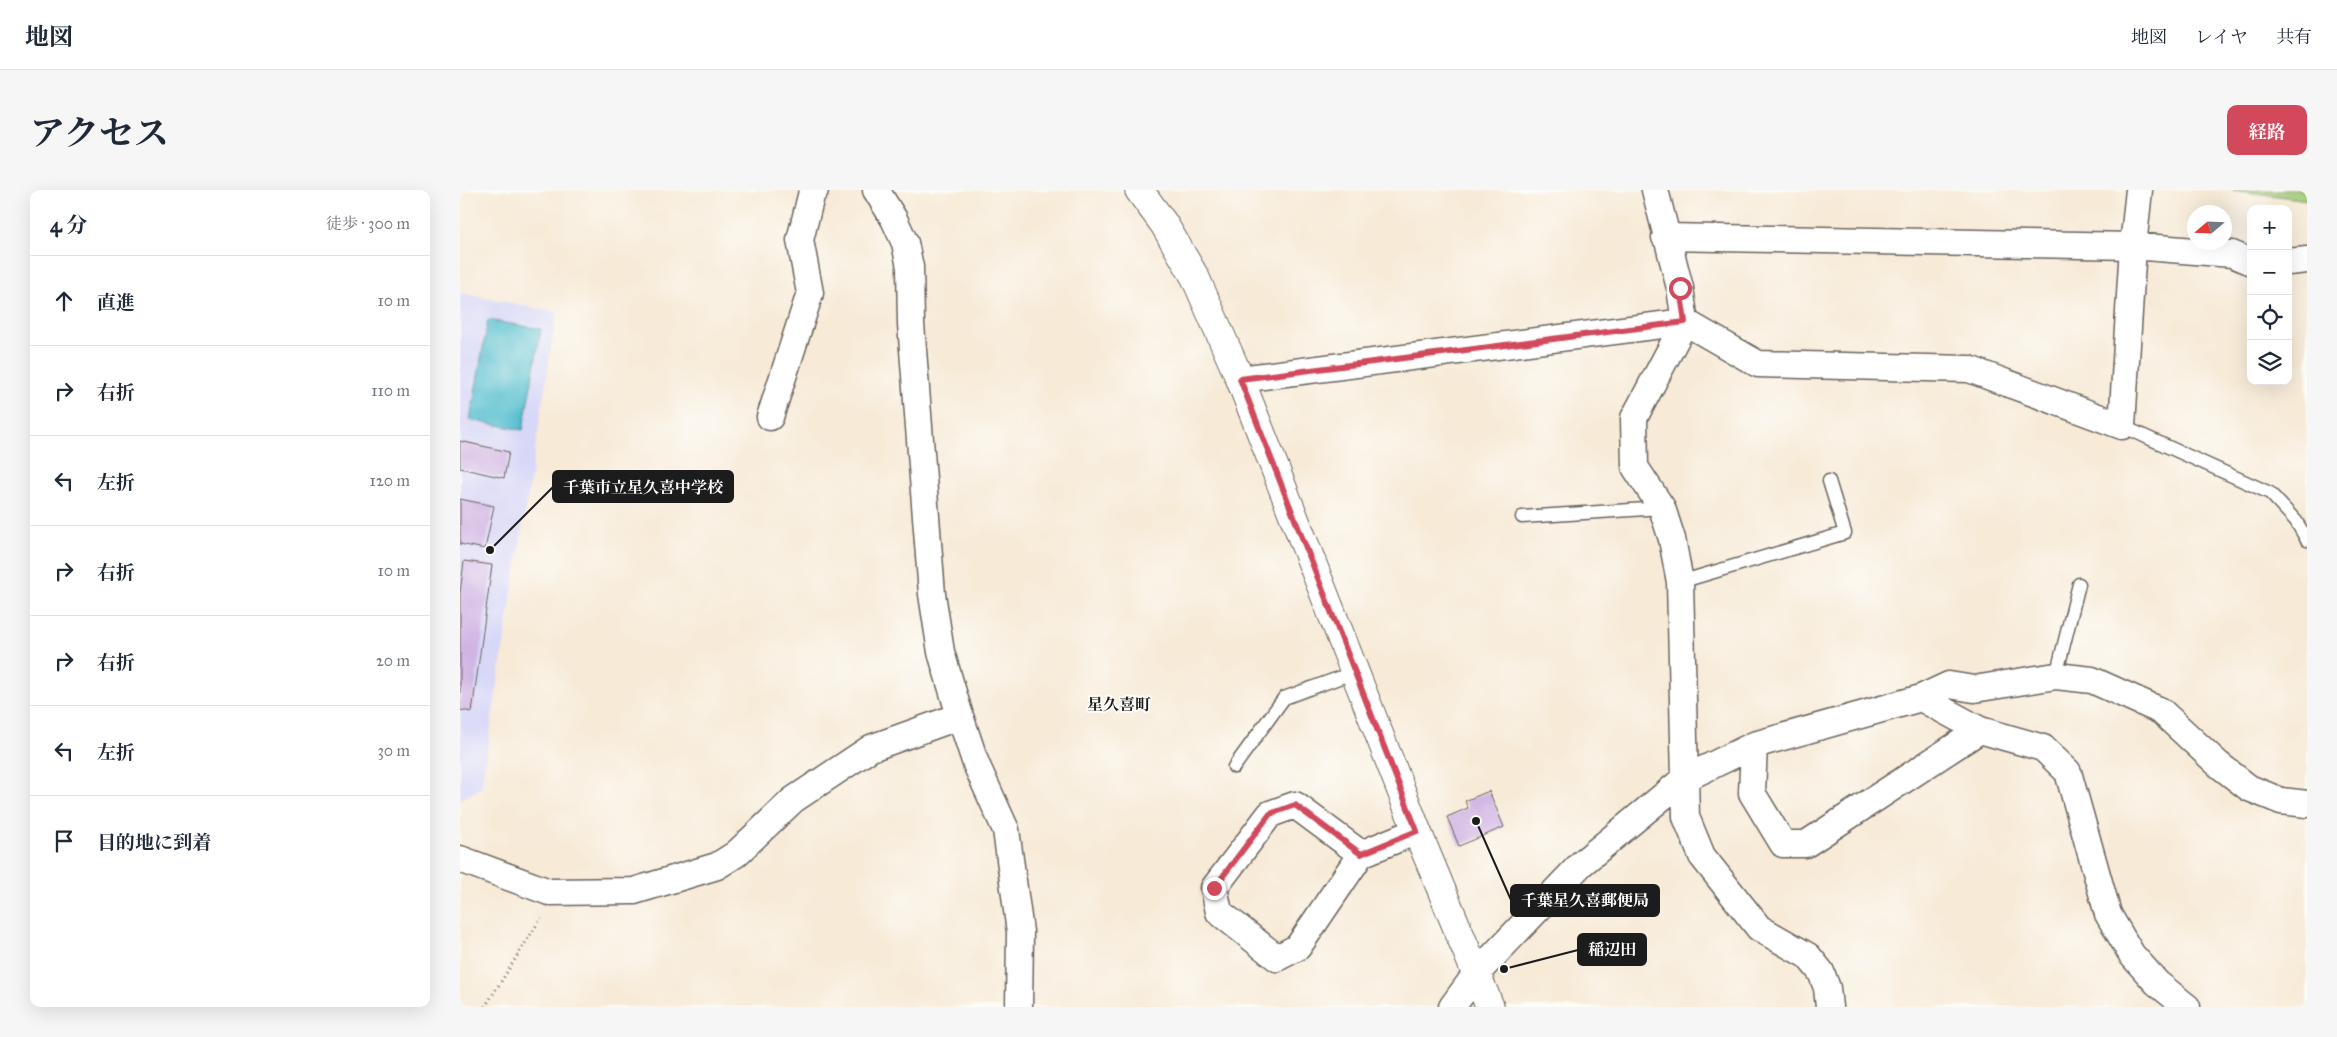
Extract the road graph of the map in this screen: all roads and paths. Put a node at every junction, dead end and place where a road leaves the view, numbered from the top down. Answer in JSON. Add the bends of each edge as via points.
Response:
{"nodes":[{"id":1,"x":814,"y":190,"type":"edge"},
{"id":2,"x":876,"y":190,"type":"edge"},
{"id":3,"x":1139,"y":190,"type":"edge"},
{"id":4,"x":1655,"y":190,"type":"edge"},
{"id":5,"x":2139,"y":190,"type":"edge"},
{"id":6,"x":1665,"y":237,"type":"junction"},
{"id":7,"x":2133,"y":246,"type":"junction"},
{"id":8,"x":2247,"y":260,"type":"edge"},
{"id":9,"x":2307,"y":260,"type":"edge"},
{"id":10,"x":2292,"y":262,"type":"edge"},
{"id":11,"x":1685,"y":322,"type":"junction"},
{"id":12,"x":1240,"y":379,"type":"junction"},
{"id":13,"x":770,"y":417,"type":"dead end"},
{"id":14,"x":2122,"y":426,"type":"junction"},
{"id":15,"x":1829,"y":481,"type":"dead end"},
{"id":16,"x":1662,"y":508,"type":"junction"},
{"id":17,"x":1522,"y":517,"type":"dead end"},
{"id":18,"x":2307,"y":540,"type":"edge"},
{"id":19,"x":1680,"y":582,"type":"junction"},
{"id":20,"x":2078,"y":584,"type":"dead end"},
{"id":21,"x":1355,"y":672,"type":"junction"},
{"id":22,"x":2056,"y":676,"type":"junction"},
{"id":23,"x":1921,"y":698,"type":"junction"},
{"id":24,"x":960,"y":716,"type":"junction"},
{"id":25,"x":1980,"y":730,"type":"junction"},
{"id":26,"x":1754,"y":745,"type":"junction"},
{"id":27,"x":1234,"y":767,"type":"dead end"},
{"id":28,"x":1684,"y":779,"type":"junction"},
{"id":29,"x":2307,"y":804,"type":"edge"},
{"id":30,"x":1417,"y":831,"type":"junction"},
{"id":31,"x":1361,"y":854,"type":"junction"},
{"id":32,"x":460,"y":859,"type":"edge"},
{"id":33,"x":558,"y":892,"type":"junction"},
{"id":34,"x":1476,"y":974,"type":"junction"},
{"id":35,"x":485,"y":1007,"type":"edge"},
{"id":36,"x":1019,"y":1007,"type":"edge"},
{"id":37,"x":1452,"y":1007,"type":"edge"},
{"id":38,"x":1490,"y":1007,"type":"edge"},
{"id":39,"x":1829,"y":1007,"type":"edge"},
{"id":40,"x":2187,"y":1007,"type":"edge"}],
"edges":[{"from":1,"to":13,"type":"street","via":[[800,240],[810,293]]},
{"from":2,"to":24,"type":"street","via":[[905,243],[910,268],[911,324],[932,594],[941,652]]},
{"from":3,"to":12,"type":"street","via":[[1164,224],[1195,277]]},
{"from":4,"to":6,"type":"street"},
{"from":5,"to":7,"type":"street"},
{"from":6,"to":7,"type":"street"},
{"from":6,"to":11,"type":"street","via":[[1680,288]]},
{"from":7,"to":8,"type":"street","via":[[2232,254]]},
{"from":7,"to":14,"type":"street"},
{"from":9,"to":10,"type":"street"},
{"from":11,"to":12,"type":"street"},
{"from":11,"to":14,"type":"street","via":[[1758,364],[1969,369]]},
{"from":11,"to":16,"type":"street","via":[[1634,418],[1635,467]]},
{"from":12,"to":21,"type":"street"},
{"from":14,"to":18,"type":"lane","via":[[2270,493],[2296,521]]},
{"from":15,"to":19,"type":"lane","via":[[1845,533]]},
{"from":16,"to":17,"type":"lane"},
{"from":16,"to":19,"type":"street"},
{"from":19,"to":28,"type":"street"},
{"from":20,"to":22,"type":"lane"},
{"from":21,"to":27,"type":"lane","via":[[1284,698]]},
{"from":21,"to":30,"type":"street"},
{"from":22,"to":23,"type":"street","via":[[1974,689],[1949,685]]},
{"from":22,"to":29,"type":"street","via":[[2092,680],[2162,711],[2218,764],[2249,788],[2281,801]]},
{"from":23,"to":25,"type":"street"},
{"from":23,"to":26,"type":"street"},
{"from":24,"to":33,"type":"street","via":[[871,748],[793,800],[736,854],[717,866],[634,891]]},
{"from":24,"to":36,"type":"street","via":[[976,764],[1006,830],[1020,932]]},
{"from":25,"to":26,"type":"street","via":[[1806,844],[1783,844],[1752,793]]},
{"from":25,"to":40,"type":"street","via":[[2043,748],[2068,772],[2108,914],[2132,956],[2157,983]]},
{"from":26,"to":28,"type":"street"},
{"from":28,"to":34,"type":"street","via":[[1581,864]]},
{"from":28,"to":39,"type":"street","via":[[1686,817],[1702,856],[1758,928],[1808,956],[1821,972]]},
{"from":30,"to":31,"type":"street"},
{"from":30,"to":34,"type":"street"},
{"from":31,"to":31,"type":"street","via":[[1298,947],[1277,958],[1219,912],[1214,888],[1270,814],[1295,805]]},
{"from":32,"to":33,"type":"street","via":[[549,892]]},
{"from":33,"to":35,"type":"path"},
{"from":34,"to":37,"type":"street"},
{"from":34,"to":38,"type":"street"}]}
